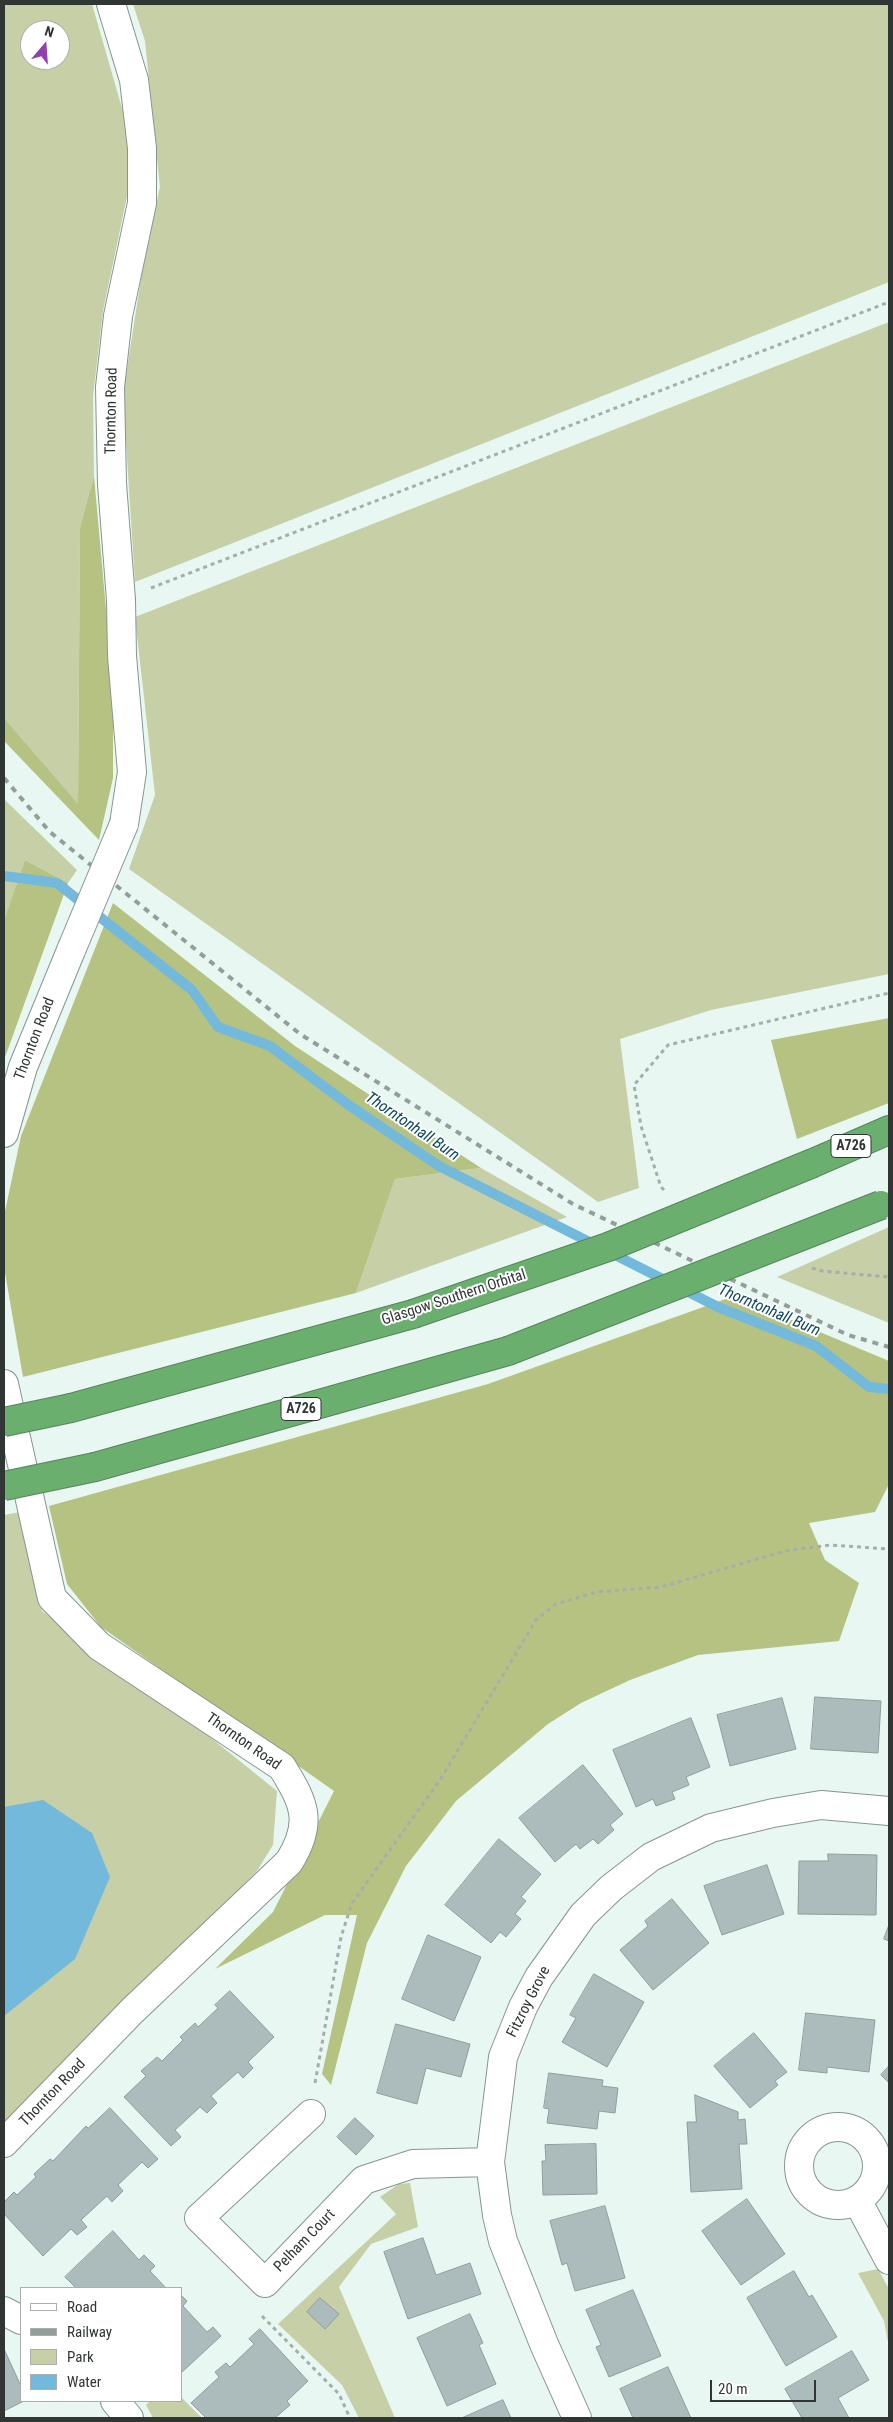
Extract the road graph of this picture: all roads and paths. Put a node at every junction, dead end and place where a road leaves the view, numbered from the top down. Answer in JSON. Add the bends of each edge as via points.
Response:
{"nodes":[{"id":1,"x":111,"y":4,"type":"edge"},
{"id":2,"x":889,"y":302,"type":"edge"},
{"id":3,"x":120,"y":600,"type":"junction"},
{"id":4,"x":889,"y":993,"type":"edge"},
{"id":5,"x":889,"y":1130,"type":"edge"},
{"id":6,"x":4,"y":1133,"type":"edge"},
{"id":7,"x":668,"y":1194,"type":"dead end"},
{"id":8,"x":885,"y":1204,"type":"edge"},
{"id":9,"x":804,"y":1266,"type":"dead end"},
{"id":10,"x":889,"y":1277,"type":"edge"},
{"id":11,"x":4,"y":1384,"type":"edge"},
{"id":12,"x":4,"y":1422,"type":"edge"},
{"id":13,"x":4,"y":1486,"type":"edge"},
{"id":14,"x":889,"y":1549,"type":"edge"},
{"id":15,"x":889,"y":1811,"type":"edge"},
{"id":16,"x":312,"y":2114,"type":"joint"},
{"id":17,"x":4,"y":2143,"type":"edge"},
{"id":18,"x":490,"y":2162,"type":"junction"},
{"id":19,"x":857,"y":2200,"type":"dead end"},
{"id":20,"x":889,"y":2260,"type":"edge"},
{"id":21,"x":265,"y":2283,"type":"junction"},
{"id":22,"x":4,"y":2311,"type":"edge"},
{"id":23,"x":20,"y":2319,"type":"edge"},
{"id":24,"x":116,"y":2402,"type":"edge"},
{"id":25,"x":129,"y":2418,"type":"edge"},
{"id":26,"x":350,"y":2418,"type":"edge"},
{"id":27,"x":577,"y":2418,"type":"edge"}],
"edges":[{"from":1,"to":3,"type":"street","name":"Thornton Road","via":[[134,80],[142,148],[142,203],[118,316],[110,387],[112,484]]},
{"from":2,"to":3,"type":"path"},
{"from":3,"to":6,"type":"street","name":"Thornton Road","bridge":true,"via":[[132,772],[124,824],[23,1067]]},
{"from":4,"to":7,"type":"path","via":[[668,1045],[634,1085],[641,1126],[661,1187]]},
{"from":5,"to":12,"type":"highway","name":"Glasgow Southern Orbital","number":"A726","bridge":true,"via":[[608,1247],[413,1314],[71,1408]]},
{"from":8,"to":13,"type":"highway","number":"A726","bridge":true,"via":[[508,1352],[94,1467]]},
{"from":9,"to":10,"type":"path","via":[[822,1271]]},
{"from":11,"to":17,"type":"street","name":"Thornton Road","via":[[52,1598],[99,1646],[282,1766],[301,1798],[304,1815],[298,1847],[290,1862],[132,2011]]},
{"from":14,"to":16,"type":"path","via":[[830,1545],[785,1552],[661,1587],[597,1592],[556,1604],[536,1620],[440,1780],[352,1903],[341,1937]]},
{"from":15,"to":18,"type":"street","name":"Fitzroy Grove","via":[[820,1805],[716,1826],[651,1857],[611,1888],[583,1915],[539,1977],[516,2020],[503,2057]]},
{"from":16,"to":21,"type":"street","name":"Pelham Court","via":[[199,2218]]},
{"from":18,"to":21,"type":"street","name":"Pelham Court","via":[[417,2163],[364,2180]]},
{"from":18,"to":27,"type":"street","name":"Fitzroy Grove","via":[[503,2241]]},
{"from":19,"to":20,"type":"street"},
{"from":21,"to":26,"type":"path","via":[[258,2311],[339,2394]]},
{"from":22,"to":23,"type":"street"},
{"from":24,"to":25,"type":"street"}]}
